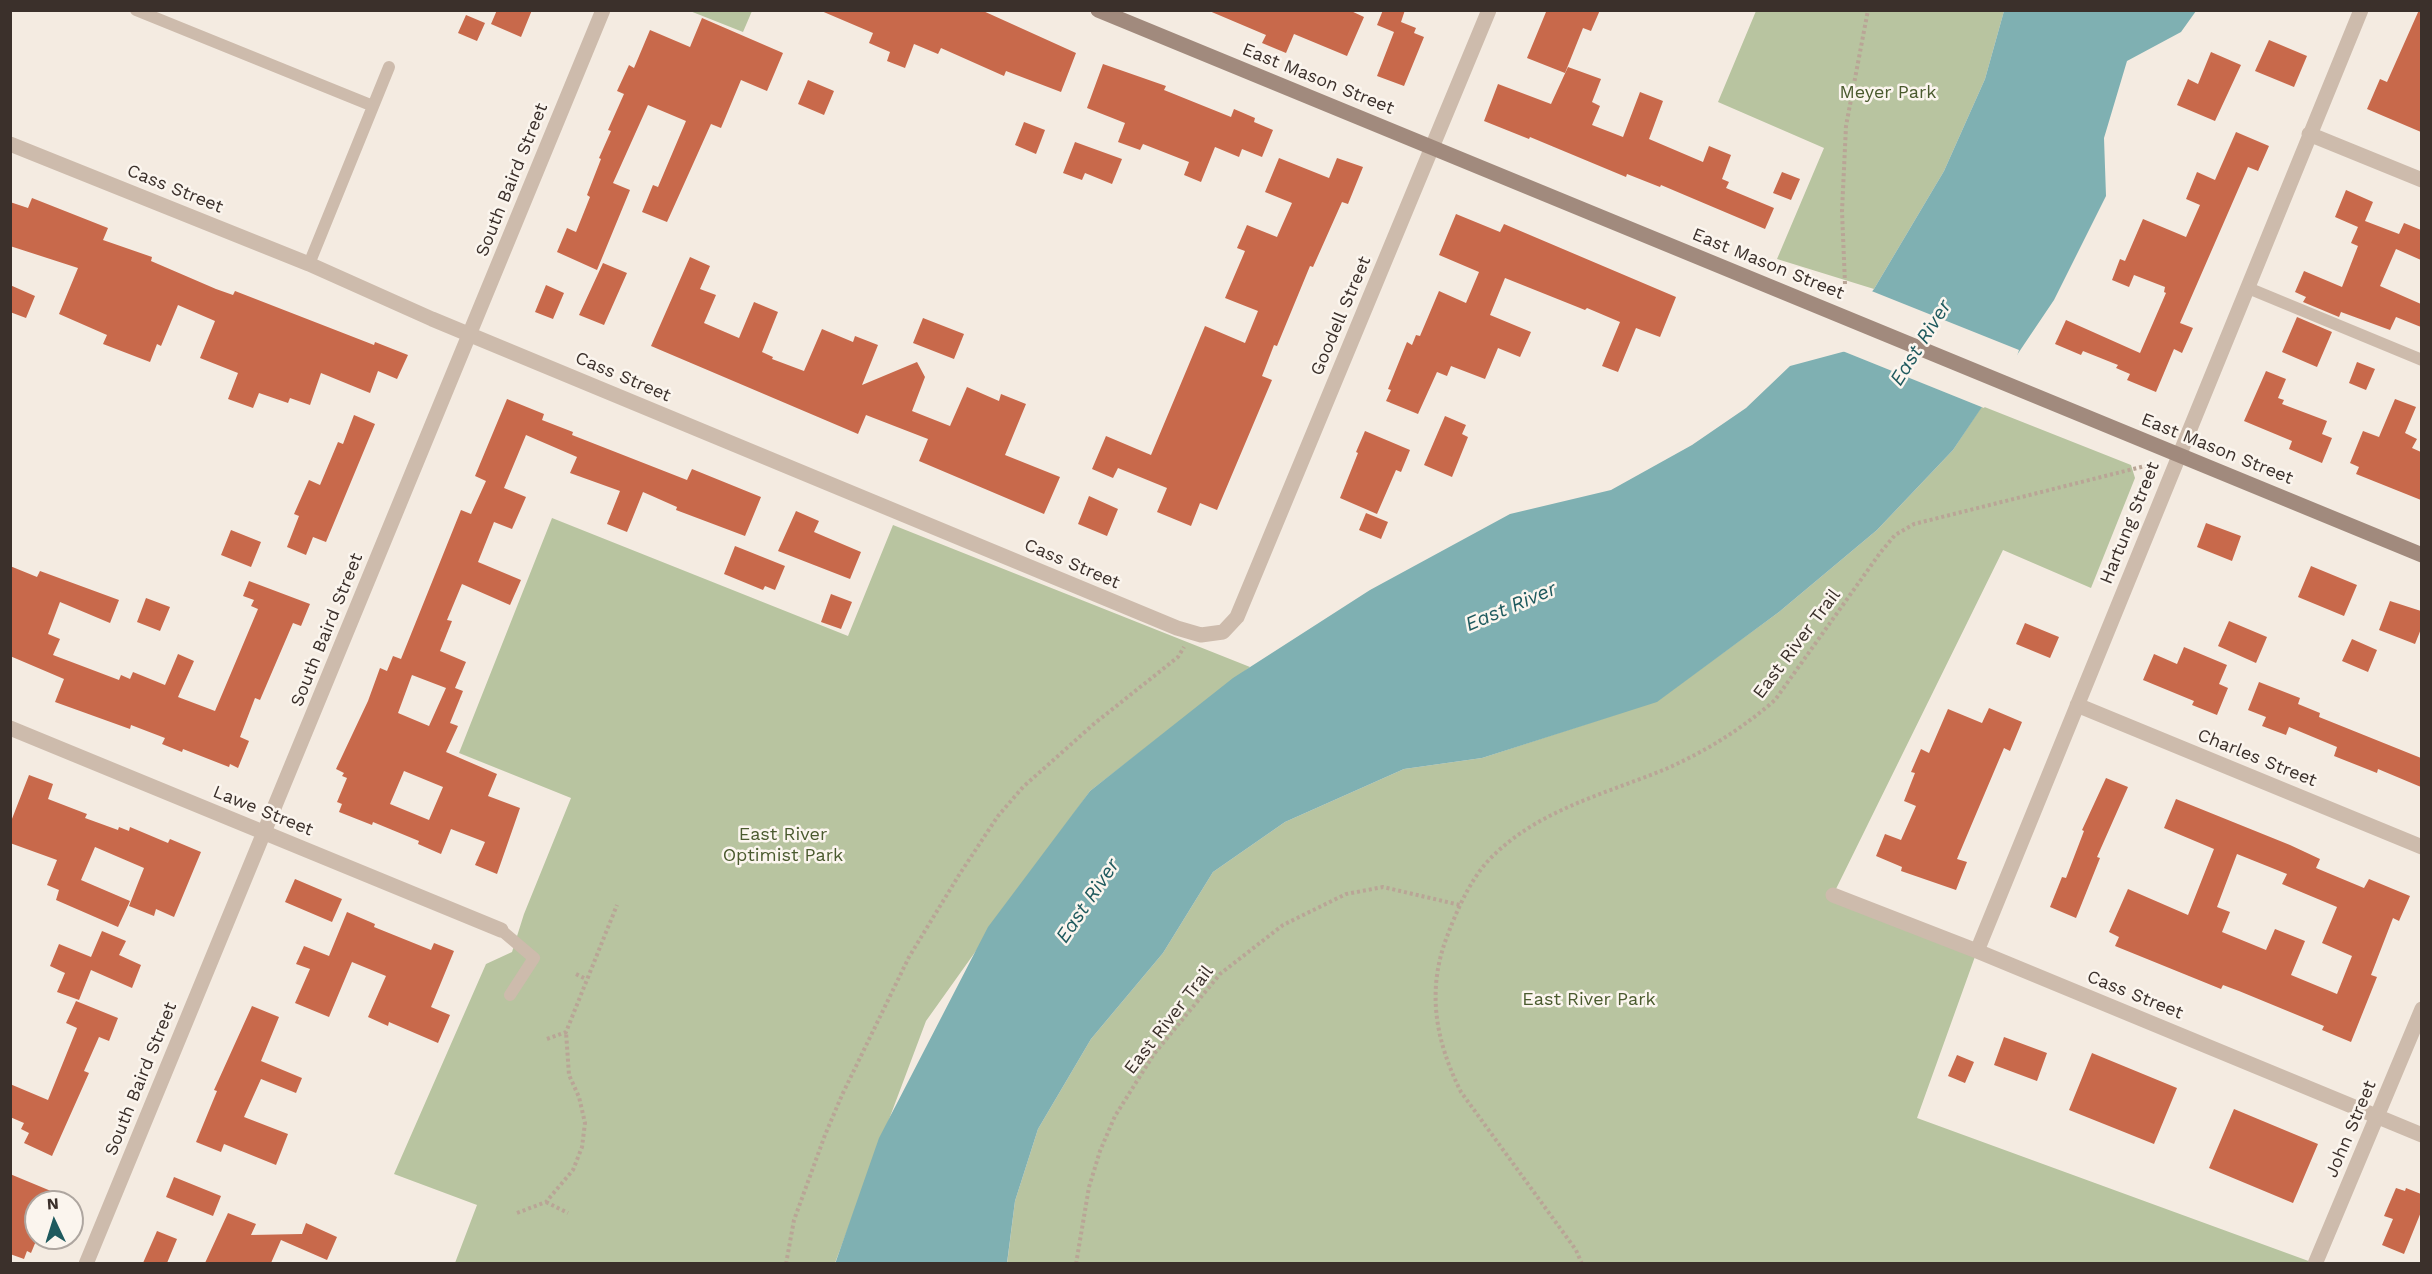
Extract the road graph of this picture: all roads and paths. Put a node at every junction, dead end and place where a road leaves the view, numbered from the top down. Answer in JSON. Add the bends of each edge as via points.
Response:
{"nodes":[{"id":1,"x":136,"y":10,"type":"edge"},
{"id":2,"x":603,"y":10,"type":"edge"},
{"id":3,"x":1098,"y":10,"type":"edge"},
{"id":4,"x":1489,"y":10,"type":"edge"},
{"id":5,"x":1868,"y":10,"type":"edge"},
{"id":6,"x":2361,"y":10,"type":"edge"},
{"id":7,"x":389,"y":67,"type":"dead end"},
{"id":8,"x":373,"y":106,"type":"junction"},
{"id":9,"x":2309,"y":134,"type":"junction"},
{"id":10,"x":10,"y":144,"type":"edge"},
{"id":11,"x":1433,"y":148,"type":"junction"},
{"id":12,"x":2421,"y":180,"type":"edge"},
{"id":13,"x":309,"y":264,"type":"junction"},
{"id":14,"x":1845,"y":284,"type":"dead end"},
{"id":15,"x":2248,"y":288,"type":"junction"},
{"id":16,"x":470,"y":334,"type":"junction"},
{"id":17,"x":2421,"y":360,"type":"edge"},
{"id":18,"x":2179,"y":454,"type":"junction"},
{"id":19,"x":2421,"y":555,"type":"edge"},
{"id":20,"x":1223,"y":632,"type":"joint"},
{"id":21,"x":1190,"y":633,"type":"junction"},
{"id":22,"x":2077,"y":705,"type":"junction"},
{"id":23,"x":10,"y":728,"type":"edge"},
{"id":24,"x":264,"y":832,"type":"junction"},
{"id":25,"x":2421,"y":847,"type":"edge"},
{"id":26,"x":1833,"y":895,"type":"dead end"},
{"id":27,"x":616,"y":905,"type":"dead end"},
{"id":28,"x":1461,"y":905,"type":"junction"},
{"id":29,"x":501,"y":930,"type":"joint"},
{"id":30,"x":1977,"y":951,"type":"junction"},
{"id":31,"x":576,"y":975,"type":"dead end"},
{"id":32,"x":586,"y":979,"type":"junction"},
{"id":33,"x":510,"y":995,"type":"dead end"},
{"id":34,"x":2421,"y":1009,"type":"edge"},
{"id":35,"x":566,"y":1032,"type":"junction"},
{"id":36,"x":548,"y":1040,"type":"dead end"},
{"id":37,"x":2378,"y":1117,"type":"junction"},
{"id":38,"x":2421,"y":1135,"type":"edge"},
{"id":39,"x":546,"y":1202,"type":"junction"},
{"id":40,"x":568,"y":1212,"type":"dead end"},
{"id":41,"x":517,"y":1213,"type":"dead end"},
{"id":42,"x":86,"y":1263,"type":"edge"},
{"id":43,"x":786,"y":1263,"type":"edge"},
{"id":44,"x":1076,"y":1263,"type":"edge"},
{"id":45,"x":1582,"y":1263,"type":"edge"},
{"id":46,"x":2315,"y":1263,"type":"edge"}],
"edges":[{"from":1,"to":8,"type":"lane"},
{"from":2,"to":16,"type":"street","name":"South Baird Street"},
{"from":3,"to":11,"type":"main road","name":"East Mason Street"},
{"from":4,"to":11,"type":"street","name":"Goodell Street"},
{"from":5,"to":14,"type":"path","via":[[1845,126]]},
{"from":6,"to":9,"type":"street","name":"Hartung Street"},
{"from":7,"to":8,"type":"lane"},
{"from":8,"to":13,"type":"lane"},
{"from":9,"to":12,"type":"street"},
{"from":9,"to":15,"type":"street","name":"Hartung Street"},
{"from":10,"to":13,"type":"street","name":"Cass Street"},
{"from":11,"to":18,"type":"main road","name":"East Mason Street"},
{"from":11,"to":20,"type":"street","name":"Goodell Street","via":[[1236,617]]},
{"from":13,"to":16,"type":"street","name":"Cass Street"},
{"from":15,"to":17,"type":"lane"},
{"from":15,"to":18,"type":"street","name":"Hartung Street"},
{"from":16,"to":21,"type":"street","name":"Cass Street"},
{"from":16,"to":24,"type":"street","name":"South Baird Street"},
{"from":18,"to":19,"type":"main road","name":"East Mason Street"},
{"from":18,"to":22,"type":"street","name":"Hartung Street"},
{"from":18,"to":28,"type":"path","name":"East River Trail","via":[[2142,468],[1914,524],[1895,535],[1775,700],[1758,715],[1690,758],[1566,807],[1522,833],[1485,864]]},
{"from":20,"to":21,"type":"street","name":"Cass Street"},
{"from":21,"to":43,"type":"path","via":[[1178,657],[1023,787],[959,874],[909,957],[846,1086],[794,1220]]},
{"from":22,"to":25,"type":"street","name":"Charles Street"},
{"from":22,"to":30,"type":"street","name":"Hartung Street"},
{"from":23,"to":24,"type":"street","name":"Lawe Street"},
{"from":24,"to":29,"type":"street","name":"Lawe Street"},
{"from":24,"to":42,"type":"street","name":"South Baird Street"},
{"from":26,"to":30,"type":"street","name":"Cass Street"},
{"from":27,"to":32,"type":"path"},
{"from":28,"to":44,"type":"path","name":"East River Trail","via":[[1383,887],[1355,892],[1283,925],[1220,974],[1154,1054],[1115,1116],[1089,1187]]},
{"from":28,"to":45,"type":"path","name":"East River Trail","via":[[1443,946],[1435,986],[1437,1027],[1448,1064],[1461,1092]]},
{"from":29,"to":33,"type":"lane","via":[[534,958]]},
{"from":30,"to":37,"type":"street","name":"Cass Street"},
{"from":31,"to":32,"type":"path"},
{"from":32,"to":35,"type":"path"},
{"from":34,"to":37,"type":"street","name":"John Street"},
{"from":35,"to":36,"type":"path"},
{"from":35,"to":39,"type":"path","via":[[569,1075],[585,1123],[582,1147],[573,1170]]},
{"from":37,"to":38,"type":"street","name":"Cass Street"},
{"from":37,"to":46,"type":"street","name":"John Street"},
{"from":39,"to":40,"type":"path"},
{"from":39,"to":41,"type":"path"}]}
